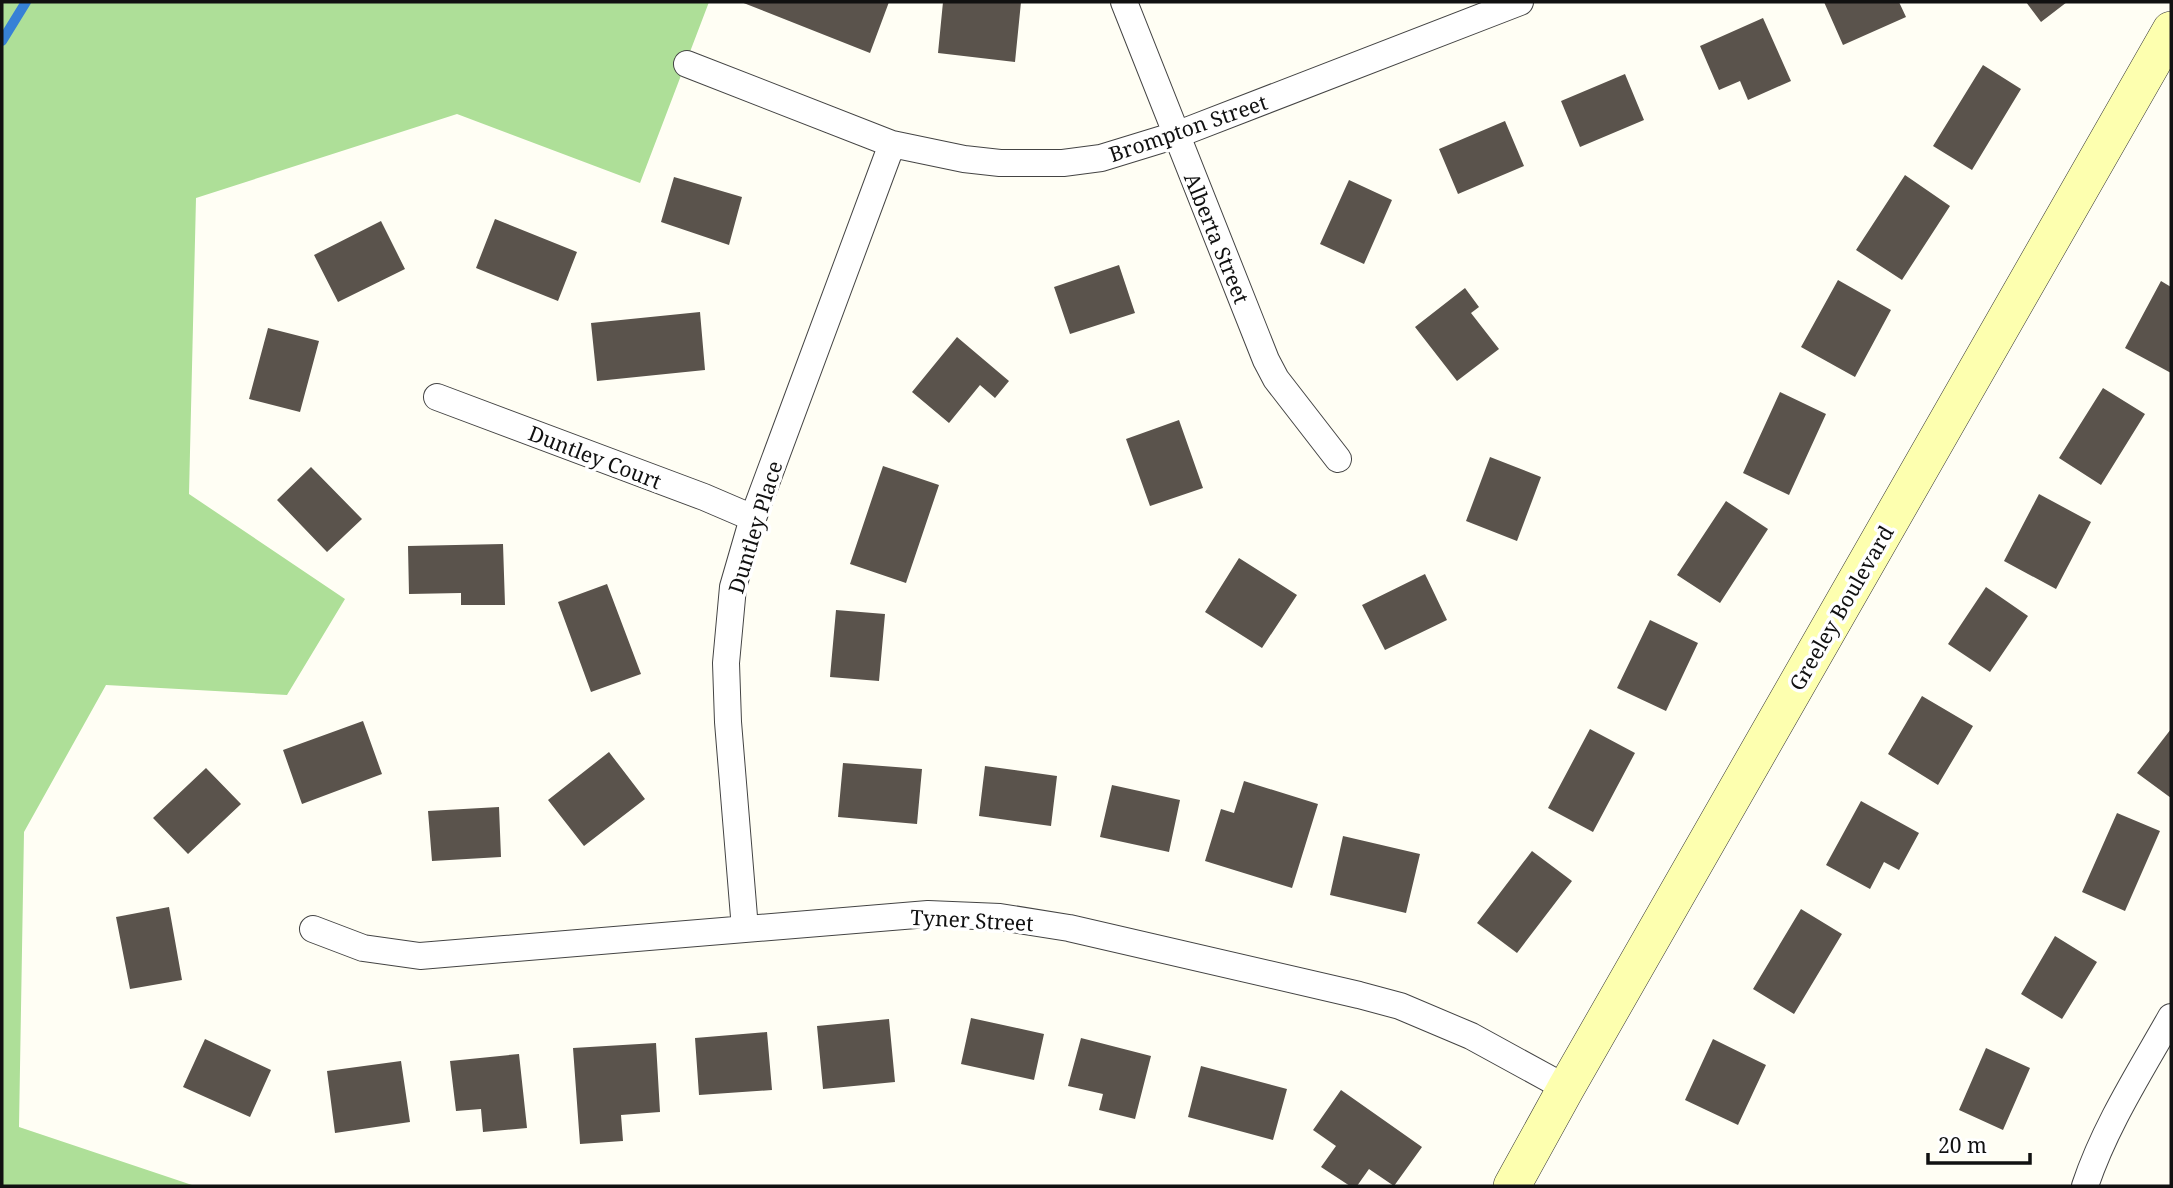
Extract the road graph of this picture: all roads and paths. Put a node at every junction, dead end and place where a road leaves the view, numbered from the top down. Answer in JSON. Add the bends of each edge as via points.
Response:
{"nodes":[{"id":1,"x":1124,"y":2,"type":"edge"},
{"id":2,"x":1520,"y":2,"type":"edge"},
{"id":3,"x":2171,"y":30,"type":"edge"},
{"id":4,"x":687,"y":64,"type":"dead end"},
{"id":5,"x":1176,"y":135,"type":"junction"},
{"id":6,"x":892,"y":144,"type":"junction"},
{"id":7,"x":437,"y":397,"type":"dead end"},
{"id":8,"x":1338,"y":459,"type":"dead end"},
{"id":9,"x":753,"y":518,"type":"junction"},
{"id":10,"x":313,"y":929,"type":"dead end"},
{"id":11,"x":745,"y":929,"type":"junction"},
{"id":12,"x":2171,"y":1017,"type":"edge"},
{"id":13,"x":1566,"y":1088,"type":"junction"},
{"id":14,"x":1512,"y":1186,"type":"edge"},
{"id":15,"x":2085,"y":1186,"type":"edge"}],
"edges":[{"from":1,"to":5,"type":"street","name":"Alberta Street"},
{"from":2,"to":5,"type":"street","name":"Brompton Street"},
{"from":3,"to":13,"type":"street","name":"Greeley Boulevard"},
{"from":4,"to":6,"type":"street","name":"Brompton Street"},
{"from":5,"to":6,"type":"street","name":"Brompton Street","via":[[1101,158],[1063,163],[964,159]]},
{"from":5,"to":8,"type":"street","name":"Alberta Street","via":[[1266,360]]},
{"from":6,"to":9,"type":"street","name":"Duntley Place"},
{"from":7,"to":9,"type":"street","name":"Duntley Court"},
{"from":9,"to":11,"type":"street","name":"Duntley Place","via":[[733,587],[726,663]]},
{"from":10,"to":11,"type":"street","name":"Tyner Street","via":[[363,948],[420,956]]},
{"from":11,"to":13,"type":"street","name":"Tyner Street","via":[[928,914],[1069,928],[1399,1006],[1471,1036]]},
{"from":12,"to":15,"type":"street","via":[[2112,1120]]},
{"from":13,"to":14,"type":"street","name":"Greeley Boulevard"}]}
